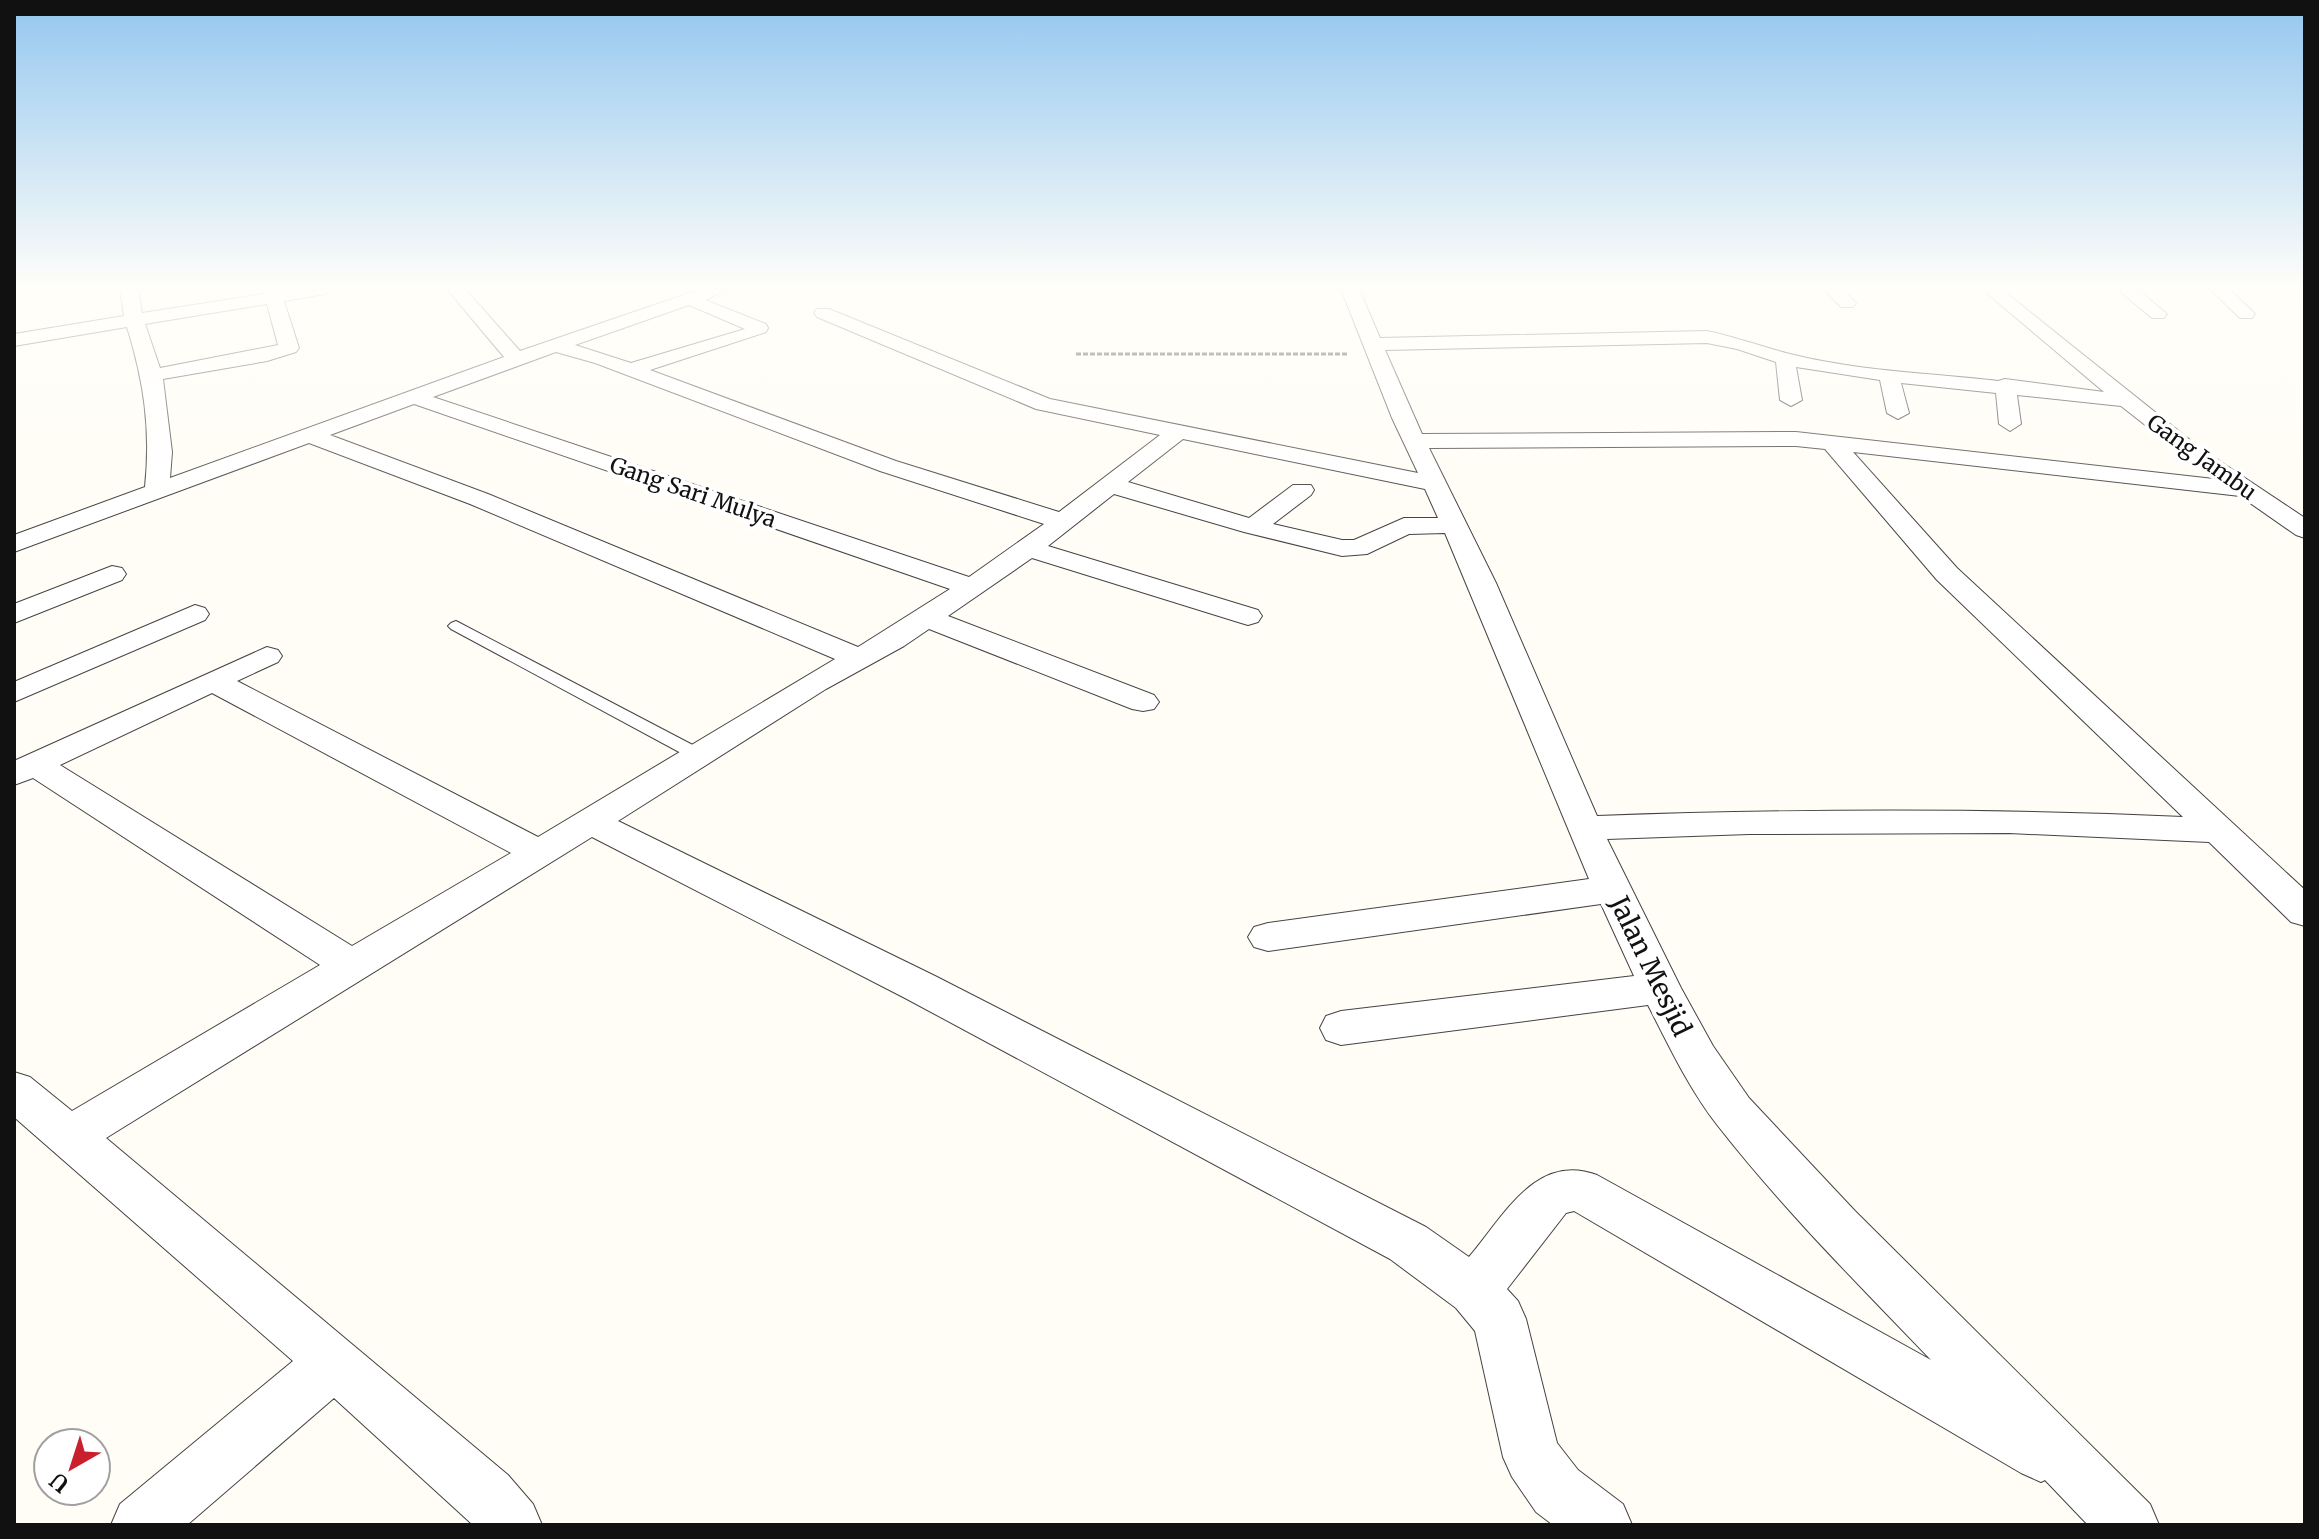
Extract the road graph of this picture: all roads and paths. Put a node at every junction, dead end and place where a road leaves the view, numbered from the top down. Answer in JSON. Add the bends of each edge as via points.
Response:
{"nodes":[{"id":1,"x":147,"y":361,"type":"edge"},
{"id":2,"x":232,"y":361,"type":"edge"},
{"id":3,"x":511,"y":361,"type":"edge"},
{"id":4,"x":601,"y":361,"type":"edge"},
{"id":5,"x":659,"y":361,"type":"edge"},
{"id":6,"x":939,"y":361,"type":"edge"},
{"id":7,"x":1380,"y":361,"type":"edge"},
{"id":8,"x":1785,"y":361,"type":"edge"},
{"id":9,"x":1795,"y":361,"type":"edge"},
{"id":10,"x":2078,"y":361,"type":"edge"},
{"id":11,"x":629,"y":370,"type":"junction"},
{"id":12,"x":152,"y":375,"type":"junction"},
{"id":13,"x":1889,"y":375,"type":"junction"},
{"id":14,"x":2005,"y":385,"type":"junction"},
{"id":15,"x":414,"y":397,"type":"junction"},
{"id":16,"x":1791,"y":400,"type":"dead end"},
{"id":17,"x":2123,"y":400,"type":"junction"},
{"id":18,"x":1898,"y":413,"type":"dead end"},
{"id":19,"x":2010,"y":424,"type":"dead end"},
{"id":20,"x":1179,"y":431,"type":"junction"},
{"id":21,"x":311,"y":436,"type":"junction"},
{"id":22,"x":1414,"y":441,"type":"junction"},
{"id":23,"x":1833,"y":444,"type":"junction"},
{"id":24,"x":1434,"y":484,"type":"junction"},
{"id":25,"x":1111,"y":485,"type":"junction"},
{"id":26,"x":1302,"y":490,"type":"dead end"},
{"id":27,"x":157,"y":491,"type":"junction"},
{"id":28,"x":2254,"y":495,"type":"junction"},
{"id":29,"x":2305,"y":504,"type":"edge"},
{"id":30,"x":1064,"y":522,"type":"junction"},
{"id":31,"x":1454,"y":525,"type":"junction"},
{"id":32,"x":1253,"y":527,"type":"junction"},
{"id":33,"x":2305,"y":530,"type":"edge"},
{"id":34,"x":14,"y":544,"type":"edge"},
{"id":35,"x":1029,"y":548,"type":"junction"},
{"id":36,"x":112,"y":574,"type":"dead end"},
{"id":37,"x":972,"y":587,"type":"junction"},
{"id":38,"x":14,"y":614,"type":"edge"},
{"id":39,"x":195,"y":614,"type":"dead end"},
{"id":40,"x":1248,"y":616,"type":"dead end"},
{"id":41,"x":927,"y":618,"type":"junction"},
{"id":42,"x":456,"y":626,"type":"dead end"},
{"id":43,"x":267,"y":656,"type":"dead end"},
{"id":44,"x":858,"y":658,"type":"junction"},
{"id":45,"x":213,"y":681,"type":"junction"},
{"id":46,"x":14,"y":693,"type":"edge"},
{"id":47,"x":1143,"y":702,"type":"dead end"},
{"id":48,"x":700,"y":756,"type":"junction"},
{"id":49,"x":24,"y":769,"type":"edge"},
{"id":50,"x":591,"y":822,"type":"junction"},
{"id":51,"x":1584,"y":828,"type":"junction"},
{"id":52,"x":2220,"y":831,"type":"junction"},
{"id":53,"x":540,"y":853,"type":"junction"},
{"id":54,"x":1613,"y":889,"type":"junction"},
{"id":55,"x":2305,"y":912,"type":"edge"},
{"id":56,"x":1268,"y":937,"type":"dead end"},
{"id":57,"x":352,"y":966,"type":"junction"},
{"id":58,"x":1660,"y":988,"type":"junction"},
{"id":59,"x":1341,"y":1028,"type":"dead end"},
{"id":60,"x":14,"y":1090,"type":"edge"},
{"id":61,"x":69,"y":1136,"type":"junction"},
{"id":62,"x":1474,"y":1291,"type":"junction"},
{"id":63,"x":333,"y":1363,"type":"junction"},
{"id":64,"x":2079,"y":1475,"type":"junction"},
{"id":65,"x":141,"y":1525,"type":"edge"},
{"id":66,"x":512,"y":1525,"type":"edge"},
{"id":67,"x":1602,"y":1525,"type":"edge"},
{"id":68,"x":2129,"y":1525,"type":"edge"}],
"edges":[{"from":1,"to":12,"type":"street"},
{"from":2,"to":12,"type":"street"},
{"from":3,"to":15,"type":"street"},
{"from":4,"to":11,"type":"street"},
{"from":5,"to":11,"type":"street"},
{"from":6,"to":20,"type":"street","via":[[1044,404]]},
{"from":7,"to":22,"type":"street","name":"Jalan Mesjid"},
{"from":8,"to":16,"type":"street"},
{"from":9,"to":13,"type":"street"},
{"from":10,"to":17,"type":"street","name":"Gang Jambu"},
{"from":11,"to":30,"type":"street","via":[[874,462]]},
{"from":12,"to":27,"type":"street","via":[[160,452]]},
{"from":13,"to":14,"type":"street"},
{"from":13,"to":18,"type":"street"},
{"from":14,"to":17,"type":"street"},
{"from":14,"to":19,"type":"street"},
{"from":15,"to":21,"type":"street"},
{"from":15,"to":37,"type":"street","name":"Gang Sari Mulya"},
{"from":17,"to":28,"type":"street","name":"Gang Jambu"},
{"from":20,"to":24,"type":"street"},
{"from":20,"to":25,"type":"street"},
{"from":21,"to":27,"type":"street"},
{"from":21,"to":44,"type":"street","via":[[479,499]]},
{"from":22,"to":23,"type":"street","via":[[1754,437]]},
{"from":22,"to":24,"type":"street","name":"Jalan Mesjid"},
{"from":23,"to":28,"type":"street"},
{"from":23,"to":52,"type":"street","via":[[1947,574]]},
{"from":24,"to":31,"type":"street","name":"Jalan Mesjid"},
{"from":25,"to":30,"type":"street"},
{"from":25,"to":32,"type":"street"},
{"from":26,"to":32,"type":"street"},
{"from":27,"to":34,"type":"street"},
{"from":28,"to":29,"type":"street"},
{"from":28,"to":33,"type":"street","name":"Gang Jambu"},
{"from":30,"to":35,"type":"street"},
{"from":31,"to":32,"type":"street","via":[[1404,526],[1358,548]]},
{"from":31,"to":51,"type":"street","name":"Jalan Mesjid"},
{"from":35,"to":37,"type":"street"},
{"from":35,"to":40,"type":"street"},
{"from":36,"to":38,"type":"street"},
{"from":37,"to":41,"type":"street"},
{"from":39,"to":46,"type":"street"},
{"from":41,"to":44,"type":"street"},
{"from":41,"to":47,"type":"street"},
{"from":42,"to":48,"type":"lane"},
{"from":43,"to":45,"type":"street"},
{"from":44,"to":48,"type":"street"},
{"from":45,"to":49,"type":"street"},
{"from":45,"to":53,"type":"street"},
{"from":48,"to":50,"type":"street"},
{"from":49,"to":57,"type":"street"},
{"from":50,"to":53,"type":"street"},
{"from":50,"to":62,"type":"street","via":[[1381,1228]]},
{"from":51,"to":52,"type":"street","via":[[2009,821]]},
{"from":51,"to":54,"type":"street","name":"Jalan Mesjid"},
{"from":52,"to":55,"type":"street"},
{"from":53,"to":57,"type":"street"},
{"from":54,"to":56,"type":"street"},
{"from":54,"to":58,"type":"street","name":"Jalan Mesjid"},
{"from":57,"to":61,"type":"street"},
{"from":58,"to":59,"type":"street"},
{"from":58,"to":64,"type":"street","name":"Jalan Mesjid","via":[[1733,1111],[1837,1227]]},
{"from":60,"to":61,"type":"street"},
{"from":61,"to":63,"type":"street"},
{"from":62,"to":64,"type":"street","via":[[1549,1198],[1563,1190],[1580,1190]]},
{"from":62,"to":67,"type":"street","via":[[1499,1319],[1532,1457],[1557,1491]]},
{"from":63,"to":65,"type":"street"},
{"from":63,"to":66,"type":"street","via":[[487,1496]]},
{"from":64,"to":68,"type":"street","name":"Jalan Mesjid"}]}
